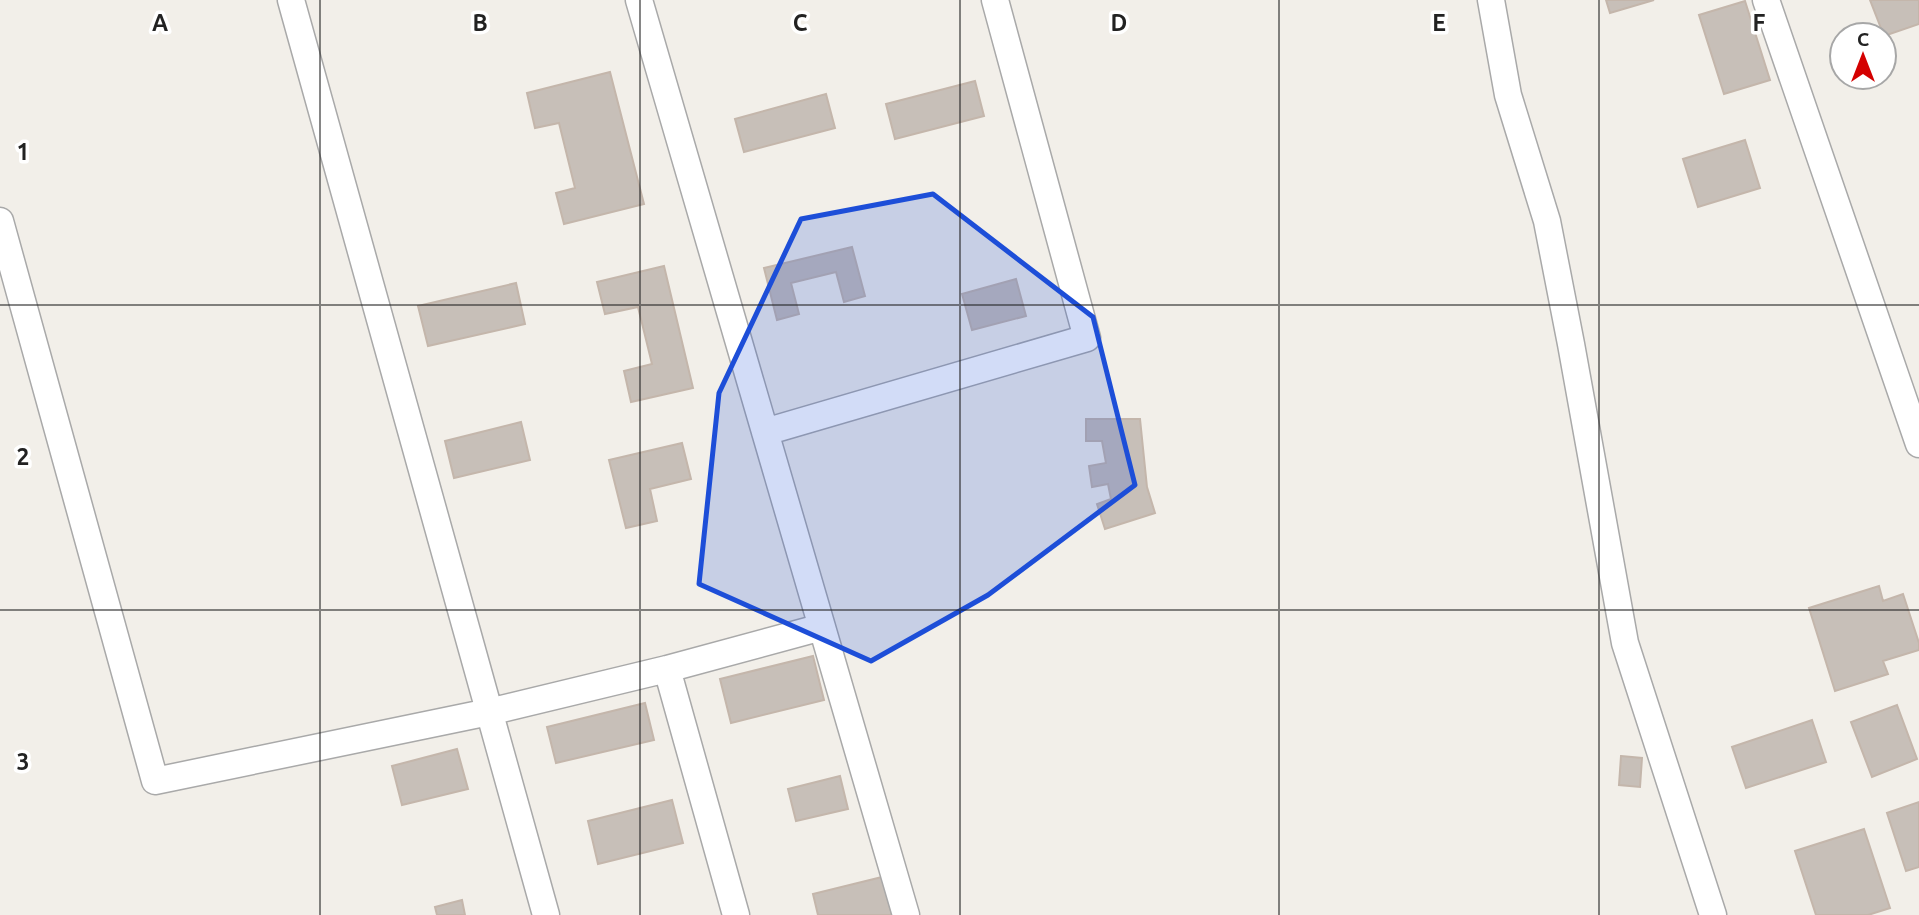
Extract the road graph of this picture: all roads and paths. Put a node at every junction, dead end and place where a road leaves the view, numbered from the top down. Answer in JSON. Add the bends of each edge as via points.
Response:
{"nodes":[{"id":1,"x":291,"y":0,"type":"edge"},
{"id":2,"x":639,"y":0,"type":"edge"},
{"id":3,"x":995,"y":0,"type":"edge"},
{"id":4,"x":1491,"y":0,"type":"edge"},
{"id":5,"x":1766,"y":0,"type":"edge"},
{"id":6,"x":0,"y":221,"type":"edge"},
{"id":7,"x":765,"y":432,"type":"junction"},
{"id":8,"x":1919,"y":444,"type":"edge"},
{"id":9,"x":822,"y":627,"type":"junction"},
{"id":10,"x":667,"y":669,"type":"junction"},
{"id":11,"x":489,"y":712,"type":"junction"},
{"id":12,"x":546,"y":915,"type":"edge"},
{"id":13,"x":736,"y":915,"type":"edge"},
{"id":14,"x":906,"y":915,"type":"edge"},
{"id":15,"x":1713,"y":915,"type":"edge"}],
"edges":[{"from":1,"to":11,"type":"street"},
{"from":2,"to":7,"type":"street"},
{"from":3,"to":7,"type":"street","via":[[1087,338]]},
{"from":4,"to":15,"type":"street","via":[[1508,95],[1547,221],[1625,643]]},
{"from":5,"to":8,"type":"street"},
{"from":6,"to":11,"type":"street","via":[[155,781]]},
{"from":7,"to":9,"type":"street"},
{"from":9,"to":10,"type":"street"},
{"from":9,"to":14,"type":"street"},
{"from":10,"to":11,"type":"street"},
{"from":10,"to":13,"type":"street"},
{"from":11,"to":12,"type":"street"}]}
